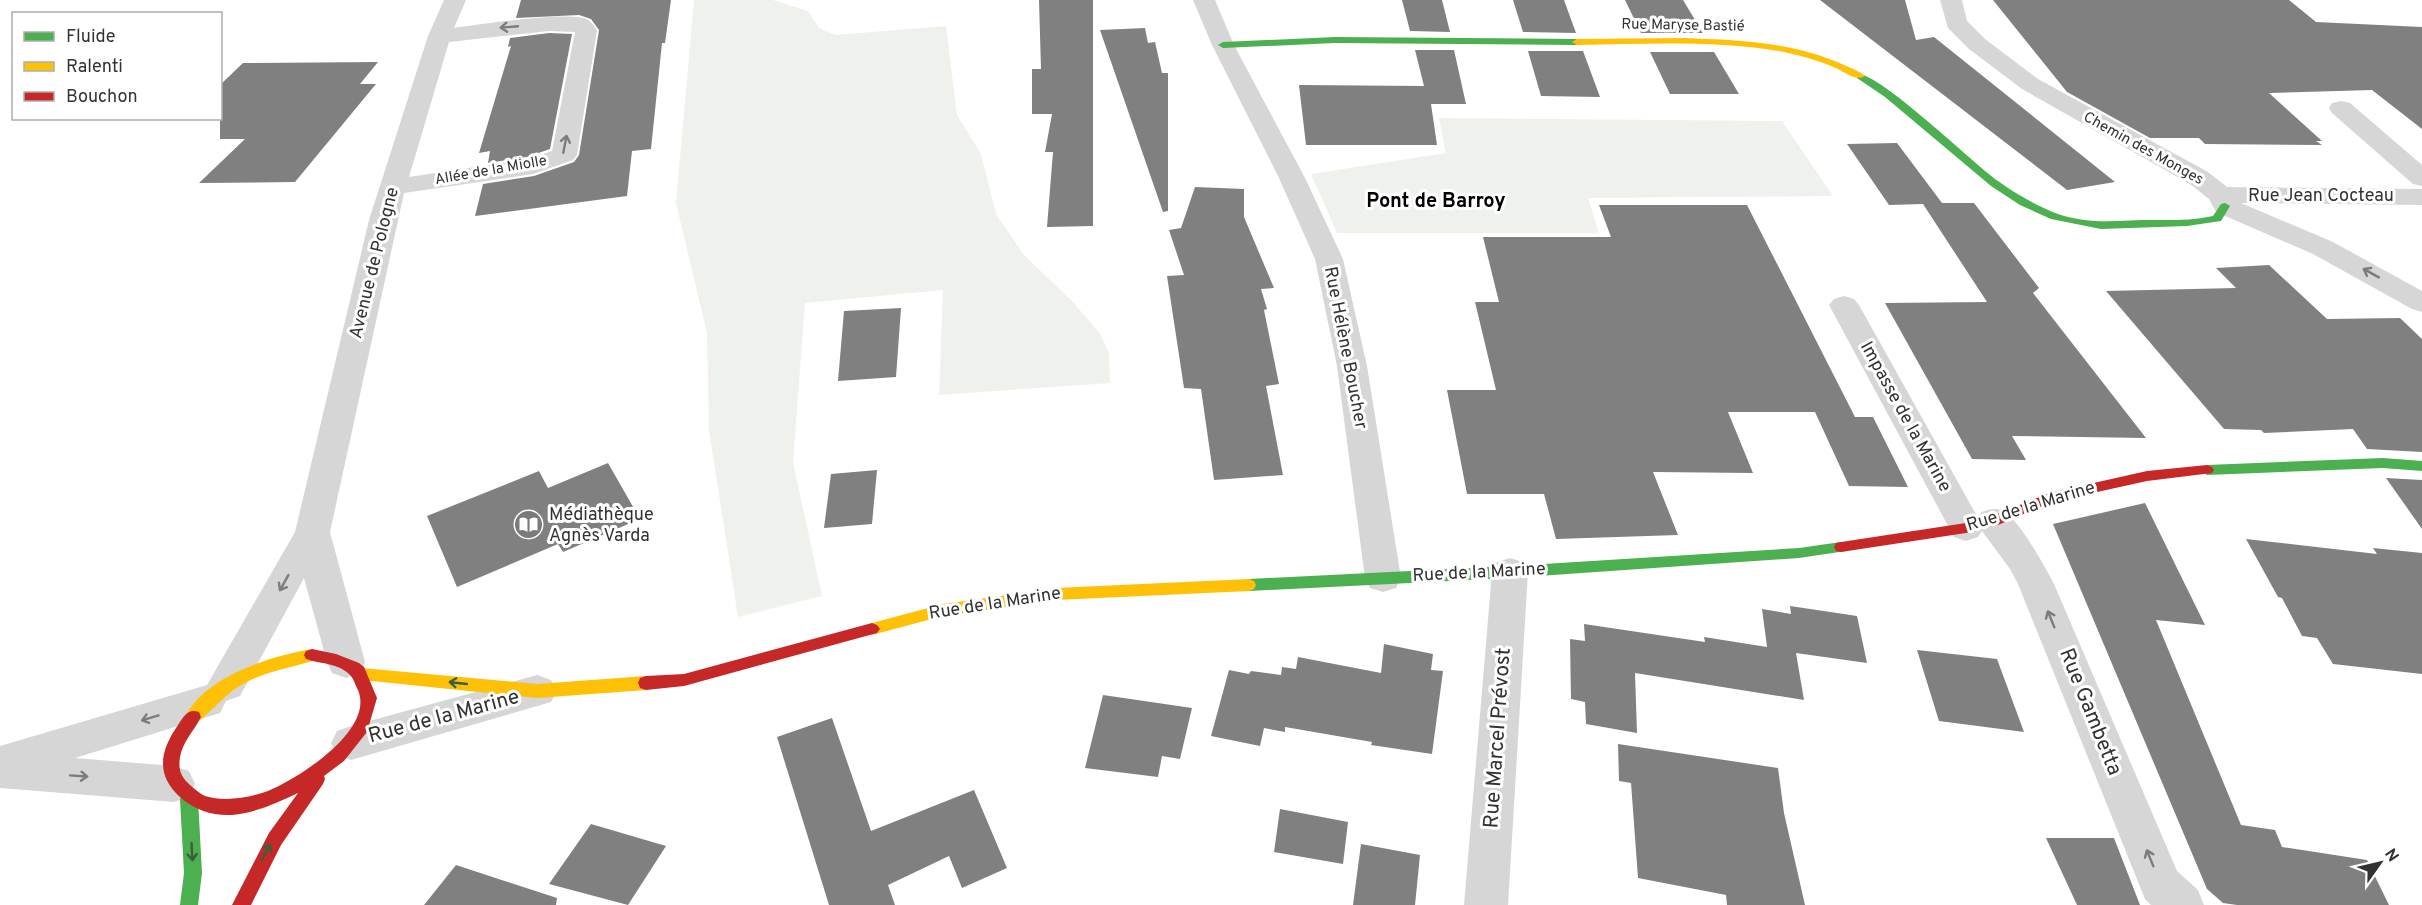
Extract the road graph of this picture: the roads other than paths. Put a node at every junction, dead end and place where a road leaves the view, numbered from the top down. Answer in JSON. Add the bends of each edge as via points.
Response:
{"nodes":[{"id":1,"x":455,"y":0,"type":"edge"},
{"id":2,"x":1204,"y":0,"type":"edge"},
{"id":3,"x":1951,"y":0,"type":"edge"},
{"id":4,"x":439,"y":36,"type":"junction"},
{"id":5,"x":1223,"y":45,"type":"junction"},
{"id":6,"x":2341,"y":108,"type":"dead end"},
{"id":7,"x":2422,"y":178,"type":"edge"},
{"id":8,"x":393,"y":187,"type":"junction"},
{"id":9,"x":2422,"y":197,"type":"edge"},
{"id":10,"x":2223,"y":201,"type":"junction"},
{"id":11,"x":2422,"y":303,"type":"edge"},
{"id":12,"x":1844,"y":305,"type":"dead end"},
{"id":13,"x":2422,"y":466,"type":"edge"},
{"id":14,"x":1979,"y":525,"type":"junction"},
{"id":15,"x":312,"y":532,"type":"junction"},
{"id":16,"x":1510,"y":572,"type":"junction"},
{"id":17,"x":1383,"y":578,"type":"junction"},
{"id":18,"x":354,"y":668,"type":"junction"},
{"id":19,"x":537,"y":691,"type":"junction"},
{"id":20,"x":216,"y":693,"type":"junction"},
{"id":21,"x":351,"y":742,"type":"junction"},
{"id":22,"x":0,"y":764,"type":"edge"},
{"id":23,"x":0,"y":770,"type":"edge"},
{"id":24,"x":323,"y":770,"type":"junction"},
{"id":25,"x":181,"y":791,"type":"junction"},
{"id":26,"x":189,"y":905,"type":"edge"},
{"id":27,"x":241,"y":905,"type":"edge"},
{"id":28,"x":1486,"y":905,"type":"edge"},
{"id":29,"x":2182,"y":905,"type":"edge"}],
"edges":[{"from":1,"to":4,"type":"street","name":"Avenue de Pologne"},
{"from":2,"to":5,"type":"street","name":"Rue Hélène Boucher"},
{"from":3,"to":10,"type":"street","name":"Chemin des Monges","via":[[1956,23],[2030,84],[2199,178]]},
{"from":4,"to":8,"type":"street","name":"Avenue de Pologne"},
{"from":8,"to":4,"type":"street","name":"Allée de la Miolle","one_way":true,"via":[[533,166],[564,155],[586,31],[579,24]]},
{"from":5,"to":10,"type":"street","name":"Rue Maryse Bastié","via":[[1335,40],[1713,41],[1762,45],[1826,62],[1868,80],[1998,188],[2026,206],[2059,219],[2089,225],[2198,224],[2217,219]]},
{"from":5,"to":17,"type":"street","name":"Rue Hélène Boucher","via":[[1329,259],[1352,366]]},
{"from":6,"to":7,"type":"street","name":"Rue Jean Cocteau"},
{"from":8,"to":15,"type":"street","name":"Avenue de Pologne"},
{"from":9,"to":10,"type":"street","name":"Rue Jean Cocteau"},
{"from":11,"to":10,"type":"street","name":"Chemin des Monges","one_way":true,"via":[[2323,248]]},
{"from":12,"to":14,"type":"street","name":"Impasse de la Marine"},
{"from":13,"to":14,"type":"street","name":"Rue de la Marine","via":[[2275,466],[2147,476],[2049,498]]},
{"from":14,"to":16,"type":"street","name":"Rue de la Marine","via":[[1799,553]]},
{"from":29,"to":14,"type":"street","name":"Rue Gambetta","one_way":true,"via":[[2161,885],[2024,561]]},
{"from":15,"to":18,"type":"street","name":"Avenue de Pologne","via":[[324,585]]},
{"from":15,"to":20,"type":"street","name":"Avenue de Pologne","one_way":true},
{"from":16,"to":17,"type":"street","name":"Rue de la Marine"},
{"from":16,"to":28,"type":"street","name":"Rue Marcel Prévost"},
{"from":17,"to":19,"type":"street","name":"Rue de la Marine","via":[[1007,598],[902,620],[684,680]]},
{"from":19,"to":18,"type":"street","name":"Rue de la Marine","one_way":true},
{"from":18,"to":20,"type":"street","via":[[312,655],[291,658],[248,673]]},
{"from":18,"to":21,"type":"street","via":[[370,693],[367,717]]},
{"from":19,"to":21,"type":"street","name":"Rue de la Marine"},
{"from":20,"to":22,"type":"street","one_way":true},
{"from":20,"to":25,"type":"street","via":[[182,729],[171,758]]},
{"from":21,"to":24,"type":"street"},
{"from":23,"to":25,"type":"street","one_way":true},
{"from":24,"to":25,"type":"street","via":[[288,791],[251,804],[216,807]]},
{"from":27,"to":24,"type":"street","one_way":true,"via":[[278,831]]},
{"from":25,"to":26,"type":"street","one_way":true,"via":[[193,873]]}]}
